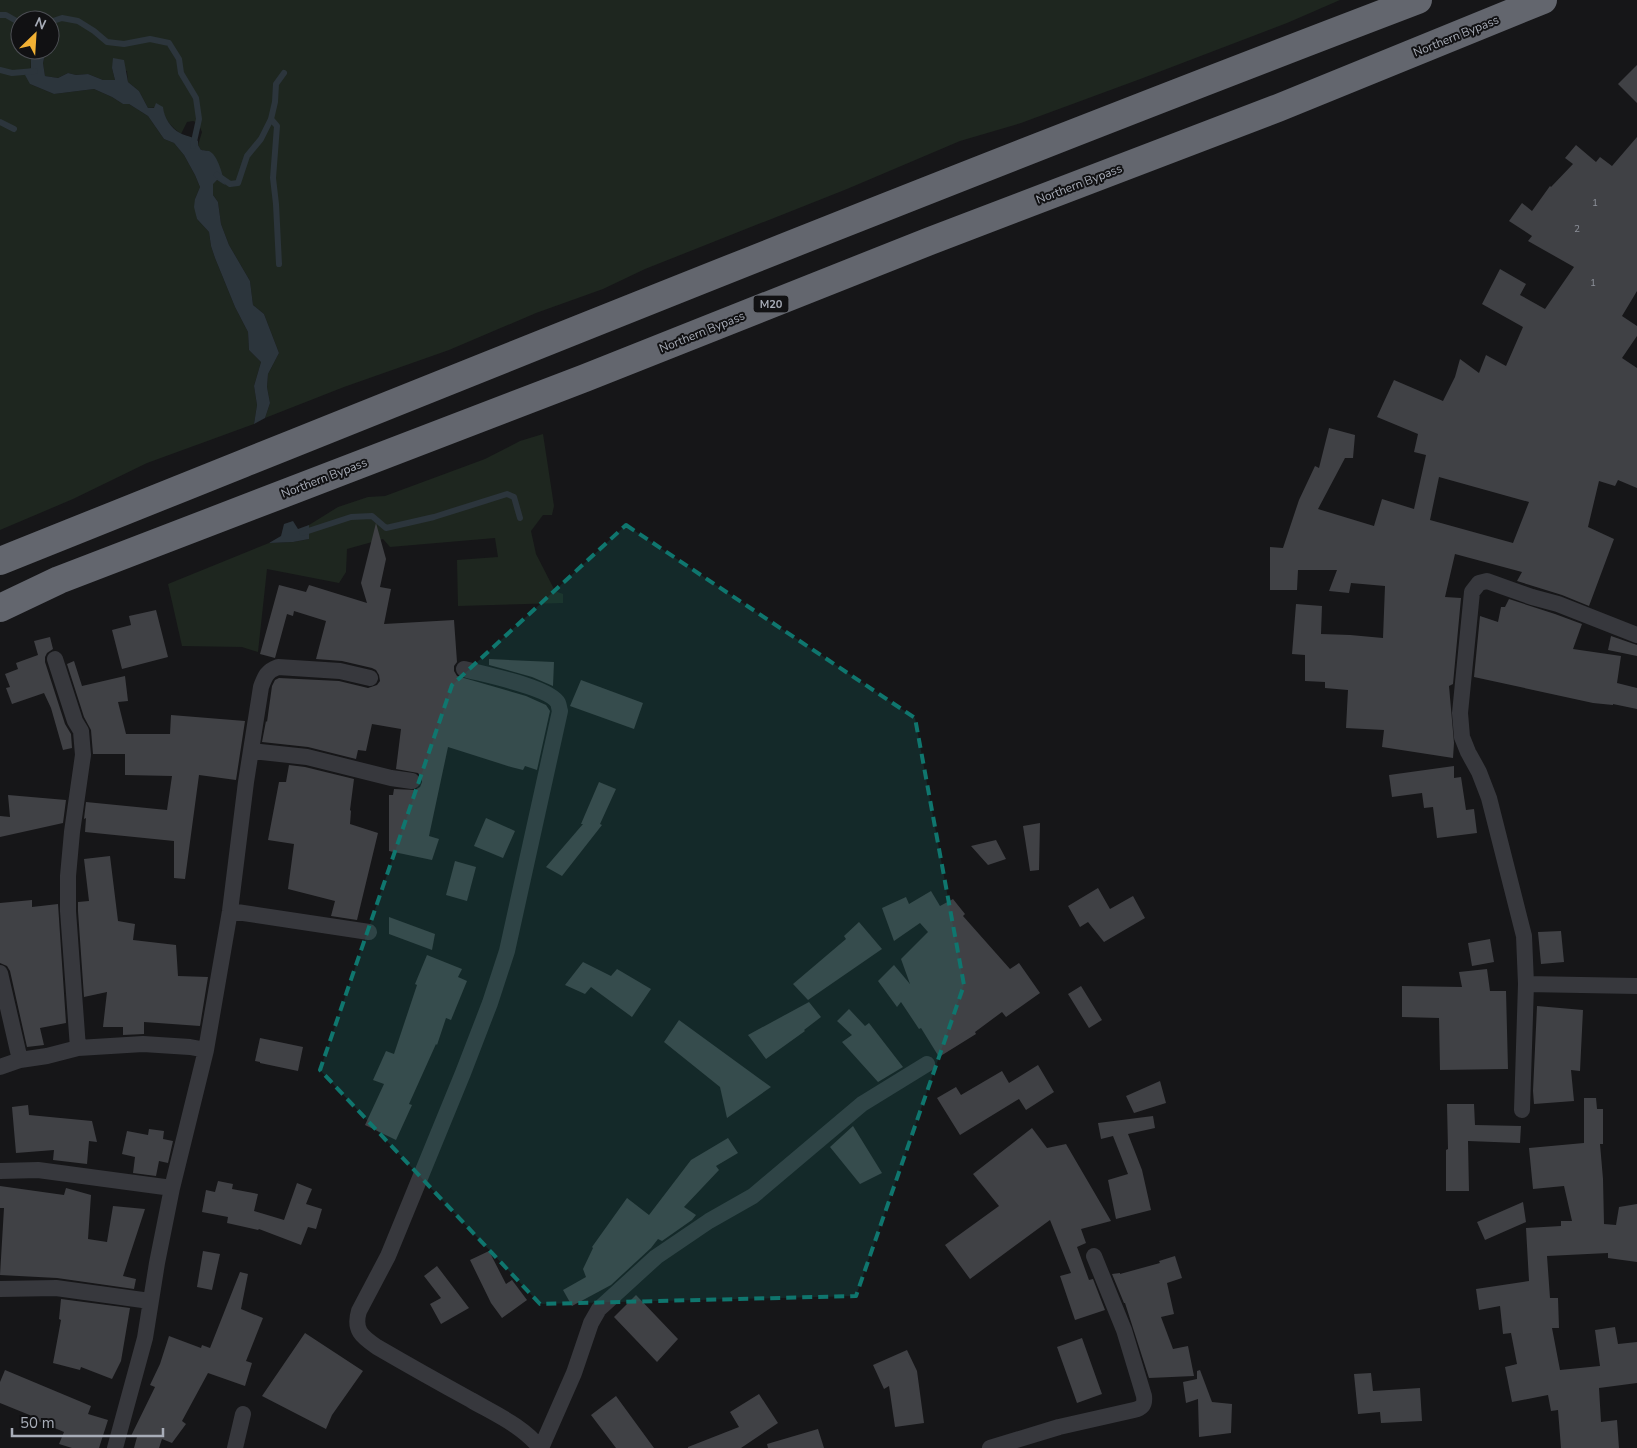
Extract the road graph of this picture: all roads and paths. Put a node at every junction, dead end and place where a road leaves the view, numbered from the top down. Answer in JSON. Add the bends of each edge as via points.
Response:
{"nodes":[{"id":1,"x":1418,"y":0,"type":"edge"},
{"id":2,"x":1543,"y":0,"type":"edge"},
{"id":3,"x":0,"y":561,"type":"edge"},
{"id":4,"x":0,"y":608,"type":"edge"},
{"id":5,"x":1637,"y":635,"type":"edge"},
{"id":6,"x":55,"y":659,"type":"dead end"},
{"id":7,"x":464,"y":670,"type":"dead end"},
{"id":8,"x":370,"y":678,"type":"dead end"},
{"id":9,"x":252,"y":751,"type":"junction"},
{"id":10,"x":412,"y":781,"type":"dead end"},
{"id":11,"x":230,"y":911,"type":"junction"},
{"id":12,"x":369,"y":932,"type":"dead end"},
{"id":13,"x":0,"y":973,"type":"edge"},
{"id":14,"x":1526,"y":984,"type":"junction"},
{"id":15,"x":1637,"y":986,"type":"edge"},
{"id":16,"x":78,"y":1048,"type":"junction"},
{"id":17,"x":206,"y":1050,"type":"junction"},
{"id":18,"x":20,"y":1060,"type":"junction"},
{"id":19,"x":927,"y":1064,"type":"dead end"},
{"id":20,"x":0,"y":1067,"type":"edge"},
{"id":21,"x":1522,"y":1110,"type":"dead end"},
{"id":22,"x":0,"y":1171,"type":"edge"},
{"id":23,"x":172,"y":1188,"type":"junction"},
{"id":24,"x":1094,"y":1256,"type":"dead end"},
{"id":25,"x":0,"y":1289,"type":"edge"},
{"id":26,"x":150,"y":1301,"type":"junction"},
{"id":27,"x":243,"y":1414,"type":"dead end"},
{"id":28,"x":115,"y":1448,"type":"edge"},
{"id":29,"x":235,"y":1448,"type":"edge"},
{"id":30,"x":540,"y":1448,"type":"edge"},
{"id":31,"x":990,"y":1448,"type":"edge"}],
"edges":[{"from":1,"to":3,"type":"highway","via":[[556,338]]},
{"from":2,"to":4,"type":"highway","name":"Northern Bypass","number":"M20","via":[[1278,108],[59,580]]},
{"from":5,"to":14,"type":"street","via":[[1558,604],[1486,581],[1479,583],[1472,592],[1460,713],[1462,737],[1489,798],[1524,936]]},
{"from":6,"to":16,"type":"street","via":[[80,731],[83,754],[68,876]]},
{"from":7,"to":30,"type":"street","via":[[543,692],[558,702],[560,711],[507,951],[490,1003],[388,1256],[356,1319],[362,1336],[377,1347],[503,1418]]},
{"from":8,"to":9,"type":"street","via":[[332,670],[278,667],[270,670],[261,687]]},
{"from":9,"to":10,"type":"street","via":[[306,757]]},
{"from":9,"to":11,"type":"street"},
{"from":11,"to":12,"type":"street"},
{"from":11,"to":17,"type":"street"},
{"from":13,"to":18,"type":"street"},
{"from":14,"to":15,"type":"street"},
{"from":14,"to":21,"type":"street"},
{"from":16,"to":17,"type":"street","via":[[143,1044]]},
{"from":16,"to":18,"type":"street"},
{"from":17,"to":23,"type":"street"},
{"from":18,"to":20,"type":"street"},
{"from":19,"to":30,"type":"street","via":[[862,1104],[753,1196],[656,1257],[599,1309]]},
{"from":22,"to":23,"type":"street","via":[[38,1170]]},
{"from":23,"to":26,"type":"street"},
{"from":24,"to":31,"type":"street","via":[[1124,1330],[1144,1405]]},
{"from":25,"to":26,"type":"street","via":[[56,1288]]},
{"from":26,"to":28,"type":"street","via":[[145,1338]]},
{"from":27,"to":29,"type":"street"}]}
